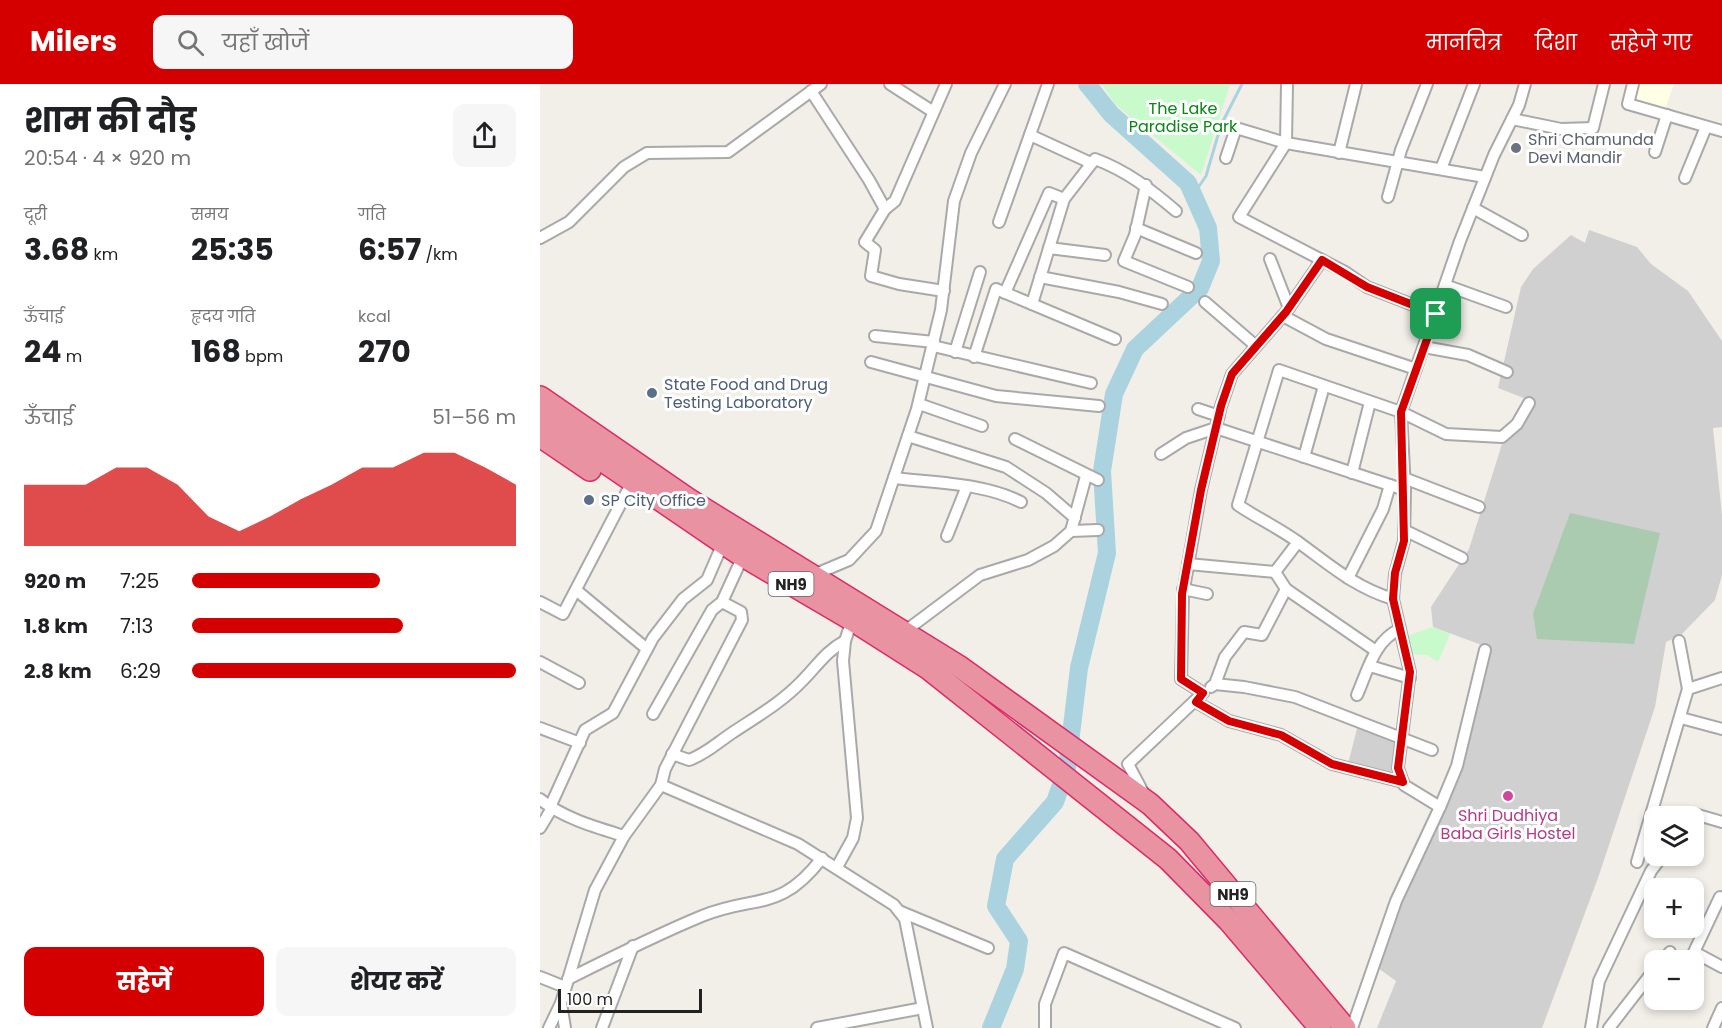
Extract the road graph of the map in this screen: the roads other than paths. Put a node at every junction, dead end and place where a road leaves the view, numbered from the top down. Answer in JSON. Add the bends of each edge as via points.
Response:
{"nodes":[{"id":1,"x":821,"y":84,"type":"edge"},
{"id":2,"x":890,"y":84,"type":"edge"},
{"id":3,"x":946,"y":84,"type":"edge"},
{"id":4,"x":1005,"y":84,"type":"edge"},
{"id":5,"x":1048,"y":84,"type":"edge"},
{"id":6,"x":1287,"y":84,"type":"edge"},
{"id":7,"x":1356,"y":84,"type":"edge"},
{"id":8,"x":1426,"y":84,"type":"edge"},
{"id":9,"x":1474,"y":84,"type":"edge"},
{"id":10,"x":1525,"y":84,"type":"edge"},
{"id":11,"x":1604,"y":84,"type":"edge"},
{"id":12,"x":1633,"y":84,"type":"edge"},
{"id":13,"x":811,"y":91,"type":"junction"},
{"id":14,"x":932,"y":111,"type":"junction"},
{"id":15,"x":1666,"y":115,"type":"junction"},
{"id":16,"x":1512,"y":119,"type":"junction"},
{"id":17,"x":1706,"y":127,"type":"junction"},
{"id":18,"x":1722,"y":131,"type":"edge"},
{"id":19,"x":1030,"y":135,"type":"junction"},
{"id":20,"x":1286,"y":143,"type":"junction"},
{"id":21,"x":1655,"y":152,"type":"dead end"},
{"id":22,"x":1339,"y":153,"type":"junction"},
{"id":23,"x":1226,"y":158,"type":"dead end"},
{"id":24,"x":1091,"y":163,"type":"junction"},
{"id":25,"x":1397,"y":163,"type":"junction"},
{"id":26,"x":1441,"y":169,"type":"junction"},
{"id":27,"x":1485,"y":177,"type":"junction"},
{"id":28,"x":1685,"y":178,"type":"dead end"},
{"id":29,"x":1146,"y":185,"type":"junction"},
{"id":30,"x":1388,"y":197,"type":"dead end"},
{"id":31,"x":1064,"y":199,"type":"junction"},
{"id":32,"x":1473,"y":208,"type":"junction"},
{"id":33,"x":885,"y":209,"type":"junction"},
{"id":34,"x":1176,"y":211,"type":"dead end"},
{"id":35,"x":999,"y":222,"type":"dead end"},
{"id":36,"x":1136,"y":228,"type":"junction"},
{"id":37,"x":1522,"y":235,"type":"dead end"},
{"id":38,"x":540,"y":238,"type":"edge"},
{"id":39,"x":1049,"y":248,"type":"junction"},
{"id":40,"x":1196,"y":253,"type":"dead end"},
{"id":41,"x":1105,"y":255,"type":"dead end"},
{"id":42,"x":1270,"y":259,"type":"dead end"},
{"id":43,"x":1322,"y":260,"type":"junction"},
{"id":44,"x":980,"y":272,"type":"dead end"},
{"id":45,"x":1040,"y":278,"type":"junction"},
{"id":46,"x":1445,"y":285,"type":"junction"},
{"id":47,"x":1188,"y":287,"type":"dead end"},
{"id":48,"x":944,"y":291,"type":"junction"},
{"id":49,"x":1005,"y":293,"type":"junction"},
{"id":50,"x":1205,"y":302,"type":"dead end"},
{"id":51,"x":1032,"y":304,"type":"junction"},
{"id":52,"x":1162,"y":304,"type":"dead end"},
{"id":53,"x":1506,"y":307,"type":"dead end"},
{"id":54,"x":1286,"y":312,"type":"junction"},
{"id":55,"x":1436,"y":314,"type":"junction"},
{"id":56,"x":875,"y":336,"type":"dead end"},
{"id":57,"x":1115,"y":339,"type":"dead end"},
{"id":58,"x":933,"y":344,"type":"junction"},
{"id":59,"x":1256,"y":346,"type":"junction"},
{"id":60,"x":1424,"y":347,"type":"junction"},
{"id":61,"x":955,"y":352,"type":"junction"},
{"id":62,"x":974,"y":357,"type":"junction"},
{"id":63,"x":870,"y":362,"type":"dead end"},
{"id":64,"x":1416,"y":369,"type":"junction"},
{"id":65,"x":1508,"y":372,"type":"dead end"},
{"id":66,"x":925,"y":377,"type":"junction"},
{"id":67,"x":1091,"y":383,"type":"dead end"},
{"id":68,"x":1324,"y":386,"type":"junction"},
{"id":69,"x":540,"y":397,"type":"edge"},
{"id":70,"x":1370,"y":402,"type":"junction"},
{"id":71,"x":1529,"y":403,"type":"dead end"},
{"id":72,"x":919,"y":404,"type":"junction"},
{"id":73,"x":1099,"y":406,"type":"dead end"},
{"id":74,"x":1198,"y":409,"type":"dead end"},
{"id":75,"x":1401,"y":412,"type":"junction"},
{"id":76,"x":1219,"y":416,"type":"junction"},
{"id":77,"x":540,"y":418,"type":"edge"},
{"id":78,"x":982,"y":426,"type":"dead end"},
{"id":79,"x":1216,"y":428,"type":"junction"},
{"id":80,"x":540,"y":436,"type":"edge"},
{"id":81,"x":908,"y":436,"type":"junction"},
{"id":82,"x":1015,"y":439,"type":"dead end"},
{"id":83,"x":1257,"y":441,"type":"junction"},
{"id":84,"x":1161,"y":454,"type":"dead end"},
{"id":85,"x":1304,"y":457,"type":"junction"},
{"id":86,"x":1352,"y":473,"type":"junction"},
{"id":87,"x":1086,"y":476,"type":"junction"},
{"id":88,"x":894,"y":478,"type":"junction"},
{"id":89,"x":1404,"y":478,"type":"junction"},
{"id":90,"x":1098,"y":480,"type":"dead end"},
{"id":91,"x":1390,"y":485,"type":"junction"},
{"id":92,"x":967,"y":486,"type":"junction"},
{"id":93,"x":629,"y":489,"type":"junction"},
{"id":94,"x":1405,"y":490,"type":"junction"},
{"id":95,"x":1021,"y":502,"type":"dead end"},
{"id":96,"x":1479,"y":507,"type":"dead end"},
{"id":97,"x":1075,"y":518,"type":"junction"},
{"id":98,"x":1098,"y":530,"type":"dead end"},
{"id":99,"x":1404,"y":530,"type":"junction"},
{"id":100,"x":1071,"y":531,"type":"junction"},
{"id":101,"x":947,"y":536,"type":"dead end"},
{"id":102,"x":1298,"y":542,"type":"junction"},
{"id":103,"x":720,"y":549,"type":"junction"},
{"id":104,"x":1462,"y":558,"type":"dead end"},
{"id":105,"x":740,"y":562,"type":"junction"},
{"id":106,"x":1188,"y":564,"type":"junction"},
{"id":107,"x":1275,"y":572,"type":"junction"},
{"id":108,"x":811,"y":576,"type":"junction"},
{"id":109,"x":1347,"y":578,"type":"junction"},
{"id":110,"x":1183,"y":589,"type":"junction"},
{"id":111,"x":1286,"y":589,"type":"junction"},
{"id":112,"x":576,"y":590,"type":"junction"},
{"id":113,"x":1207,"y":594,"type":"dead end"},
{"id":114,"x":1393,"y":599,"type":"junction"},
{"id":115,"x":540,"y":602,"type":"edge"},
{"id":116,"x":722,"y":602,"type":"junction"},
{"id":117,"x":857,"y":613,"type":"junction"},
{"id":118,"x":1400,"y":629,"type":"junction"},
{"id":119,"x":904,"y":632,"type":"junction"},
{"id":120,"x":845,"y":641,"type":"junction"},
{"id":121,"x":1679,"y":641,"type":"dead end"},
{"id":122,"x":647,"y":649,"type":"junction"},
{"id":123,"x":1485,"y":650,"type":"dead end"},
{"id":124,"x":1376,"y":651,"type":"junction"},
{"id":125,"x":540,"y":662,"type":"edge"},
{"id":126,"x":1370,"y":666,"type":"junction"},
{"id":127,"x":1410,"y":678,"type":"junction"},
{"id":128,"x":1722,"y":678,"type":"edge"},
{"id":129,"x":579,"y":683,"type":"dead end"},
{"id":130,"x":1215,"y":684,"type":"junction"},
{"id":131,"x":1688,"y":689,"type":"junction"},
{"id":132,"x":1203,"y":693,"type":"junction"},
{"id":133,"x":1357,"y":695,"type":"dead end"},
{"id":134,"x":1196,"y":702,"type":"junction"},
{"id":135,"x":653,"y":714,"type":"dead end"},
{"id":136,"x":1681,"y":718,"type":"junction"},
{"id":137,"x":540,"y":728,"type":"edge"},
{"id":138,"x":1722,"y":729,"type":"edge"},
{"id":139,"x":1403,"y":740,"type":"junction"},
{"id":140,"x":580,"y":743,"type":"junction"},
{"id":141,"x":1432,"y":750,"type":"dead end"},
{"id":142,"x":672,"y":754,"type":"junction"},
{"id":143,"x":1403,"y":782,"type":"junction"},
{"id":144,"x":661,"y":785,"type":"junction"},
{"id":145,"x":540,"y":799,"type":"edge"},
{"id":146,"x":1150,"y":804,"type":"junction"},
{"id":147,"x":551,"y":807,"type":"junction"},
{"id":148,"x":1440,"y":807,"type":"junction"},
{"id":149,"x":1704,"y":817,"type":"edge"},
{"id":150,"x":1722,"y":822,"type":"edge"},
{"id":151,"x":540,"y":828,"type":"edge"},
{"id":152,"x":624,"y":836,"type":"junction"},
{"id":153,"x":822,"y":858,"type":"junction"},
{"id":154,"x":1637,"y":862,"type":"dead end"},
{"id":155,"x":1655,"y":866,"type":"edge"},
{"id":156,"x":837,"y":867,"type":"junction"},
{"id":157,"x":1720,"y":897,"type":"dead end"},
{"id":158,"x":898,"y":911,"type":"junction"},
{"id":159,"x":633,"y":946,"type":"junction"},
{"id":160,"x":988,"y":948,"type":"dead end"},
{"id":161,"x":1722,"y":967,"type":"edge"},
{"id":162,"x":540,"y":977,"type":"edge"},
{"id":163,"x":567,"y":983,"type":"junction"},
{"id":164,"x":1644,"y":983,"type":"edge"},
{"id":165,"x":561,"y":1003,"type":"junction"},
{"id":166,"x":923,"y":1008,"type":"junction"},
{"id":167,"x":1722,"y":1008,"type":"edge"},
{"id":168,"x":549,"y":1028,"type":"edge"},
{"id":169,"x":565,"y":1028,"type":"edge"},
{"id":170,"x":602,"y":1028,"type":"edge"},
{"id":171,"x":817,"y":1028,"type":"edge"},
{"id":172,"x":927,"y":1028,"type":"edge"},
{"id":173,"x":1045,"y":1028,"type":"edge"},
{"id":174,"x":1235,"y":1028,"type":"edge"},
{"id":175,"x":1320,"y":1028,"type":"edge"},
{"id":176,"x":1346,"y":1028,"type":"edge"},
{"id":177,"x":1352,"y":1028,"type":"edge"},
{"id":178,"x":1591,"y":1028,"type":"edge"},
{"id":179,"x":1609,"y":1028,"type":"edge"},
{"id":180,"x":1713,"y":1028,"type":"edge"}],
"edges":[{"from":1,"to":13,"type":"street"},
{"from":2,"to":14,"type":"street"},
{"from":3,"to":14,"type":"street"},
{"from":4,"to":48,"type":"street","via":[[971,153],[954,201]]},
{"from":5,"to":19,"type":"street"},
{"from":6,"to":20,"type":"street"},
{"from":7,"to":22,"type":"street"},
{"from":8,"to":25,"type":"street"},
{"from":9,"to":26,"type":"street"},
{"from":10,"to":16,"type":"street"},
{"from":11,"to":16,"type":"street","via":[[1593,128],[1560,129]]},
{"from":12,"to":15,"type":"street","via":[[1628,104]]},
{"from":13,"to":33,"type":"street"},
{"from":13,"to":38,"type":"street","via":[[728,152],[647,153],[624,167],[569,222]]},
{"from":14,"to":33,"type":"street","via":[[921,147],[895,201]]},
{"from":15,"to":17,"type":"street"},
{"from":15,"to":21,"type":"street"},
{"from":16,"to":27,"type":"street"},
{"from":17,"to":18,"type":"street"},
{"from":17,"to":28,"type":"street"},
{"from":19,"to":24,"type":"street"},
{"from":19,"to":35,"type":"street"},
{"from":20,"to":22,"type":"street"},
{"from":20,"to":23,"type":"street","via":[[1236,128]]},
{"from":20,"to":43,"type":"street","via":[[1239,217]]},
{"from":22,"to":25,"type":"street"},
{"from":24,"to":29,"type":"street","via":[[1095,159],[1119,168]]},
{"from":24,"to":31,"type":"street"},
{"from":25,"to":26,"type":"street"},
{"from":25,"to":30,"type":"street"},
{"from":26,"to":27,"type":"street"},
{"from":27,"to":32,"type":"street"},
{"from":29,"to":34,"type":"street"},
{"from":29,"to":36,"type":"street"},
{"from":31,"to":39,"type":"street"},
{"from":31,"to":49,"type":"street","via":[[1049,193]]},
{"from":32,"to":37,"type":"street"},
{"from":32,"to":46,"type":"street"},
{"from":33,"to":48,"type":"street","via":[[865,242],[875,250],[871,276]]},
{"from":36,"to":40,"type":"street"},
{"from":36,"to":47,"type":"street","via":[[1124,261]]},
{"from":39,"to":41,"type":"street"},
{"from":39,"to":45,"type":"street"},
{"from":42,"to":54,"type":"street"},
{"from":43,"to":54,"type":"street"},
{"from":43,"to":55,"type":"street","via":[[1367,287]]},
{"from":44,"to":61,"type":"street"},
{"from":45,"to":51,"type":"street"},
{"from":45,"to":52,"type":"street"},
{"from":46,"to":53,"type":"street"},
{"from":46,"to":55,"type":"street"},
{"from":48,"to":58,"type":"street"},
{"from":49,"to":51,"type":"street"},
{"from":49,"to":62,"type":"street","via":[[996,289]]},
{"from":50,"to":59,"type":"street"},
{"from":51,"to":57,"type":"street"},
{"from":54,"to":59,"type":"street"},
{"from":54,"to":64,"type":"street","via":[[1326,339]]},
{"from":55,"to":60,"type":"street"},
{"from":56,"to":58,"type":"street"},
{"from":58,"to":61,"type":"street"},
{"from":58,"to":66,"type":"street"},
{"from":59,"to":76,"type":"street","via":[[1232,374]]},
{"from":60,"to":64,"type":"street"},
{"from":60,"to":65,"type":"street","via":[[1468,355]]},
{"from":61,"to":62,"type":"street"},
{"from":62,"to":67,"type":"street"},
{"from":63,"to":66,"type":"street"},
{"from":64,"to":75,"type":"street"},
{"from":66,"to":72,"type":"street"},
{"from":66,"to":73,"type":"street","via":[[996,396]]},
{"from":68,"to":70,"type":"street"},
{"from":68,"to":83,"type":"street","via":[[1279,370]]},
{"from":68,"to":85,"type":"street"},
{"from":69,"to":108,"type":"highway","number":"NH9","via":[[688,499]]},
{"from":70,"to":75,"type":"street"},
{"from":70,"to":86,"type":"street"},
{"from":71,"to":75,"type":"street","via":[[1517,424],[1502,437],[1446,434]]},
{"from":72,"to":78,"type":"street"},
{"from":72,"to":81,"type":"street"},
{"from":74,"to":76,"type":"street"},
{"from":75,"to":89,"type":"street"},
{"from":76,"to":79,"type":"street"},
{"from":77,"to":93,"type":"highway","number":"NH9"},
{"from":79,"to":83,"type":"street"},
{"from":79,"to":84,"type":"street","via":[[1186,438]]},
{"from":79,"to":106,"type":"street"},
{"from":80,"to":93,"type":"highway"},
{"from":81,"to":88,"type":"street"},
{"from":81,"to":97,"type":"street","via":[[1006,467]]},
{"from":82,"to":87,"type":"street"},
{"from":83,"to":85,"type":"street"},
{"from":83,"to":102,"type":"street","via":[[1238,505]]},
{"from":85,"to":86,"type":"street"},
{"from":86,"to":91,"type":"street"},
{"from":87,"to":90,"type":"street"},
{"from":87,"to":97,"type":"street"},
{"from":88,"to":92,"type":"street"},
{"from":88,"to":108,"type":"street","via":[[876,531],[849,560]]},
{"from":89,"to":94,"type":"street"},
{"from":89,"to":96,"type":"street"},
{"from":91,"to":94,"type":"street"},
{"from":91,"to":109,"type":"street","via":[[1383,510]]},
{"from":92,"to":95,"type":"street","via":[[1005,494]]},
{"from":92,"to":101,"type":"street"},
{"from":93,"to":103,"type":"highway","number":"NH9"},
{"from":93,"to":112,"type":"street"},
{"from":94,"to":99,"type":"street"},
{"from":97,"to":100,"type":"street"},
{"from":98,"to":100,"type":"street"},
{"from":99,"to":104,"type":"street"},
{"from":99,"to":114,"type":"street"},
{"from":100,"to":119,"type":"street","via":[[1028,560],[980,575]]},
{"from":102,"to":107,"type":"street"},
{"from":102,"to":109,"type":"street"},
{"from":103,"to":105,"type":"highway","number":"NH9"},
{"from":103,"to":122,"type":"street","via":[[706,580],[683,599]]},
{"from":105,"to":116,"type":"street"},
{"from":105,"to":117,"type":"highway","number":"NH9"},
{"from":106,"to":107,"type":"street"},
{"from":106,"to":110,"type":"street"},
{"from":107,"to":111,"type":"street"},
{"from":108,"to":117,"type":"highway","number":"NH9"},
{"from":109,"to":114,"type":"street","via":[[1367,591]]},
{"from":110,"to":113,"type":"street"},
{"from":110,"to":132,"type":"street","via":[[1181,679]]},
{"from":111,"to":124,"type":"street"},
{"from":111,"to":130,"type":"street","via":[[1262,635],[1244,632],[1225,657]]},
{"from":112,"to":115,"type":"street","via":[[563,614]]},
{"from":112,"to":122,"type":"street"},
{"from":114,"to":118,"type":"street"},
{"from":116,"to":135,"type":"street","via":[[712,610]]},
{"from":116,"to":142,"type":"street","via":[[741,612],[742,620]]},
{"from":117,"to":119,"type":"highway","number":"NH9"},
{"from":117,"to":120,"type":"street"},
{"from":117,"to":175,"type":"highway","number":"NH9","via":[[1168,859]]},
{"from":118,"to":124,"type":"street","via":[[1387,635]]},
{"from":118,"to":127,"type":"street"},
{"from":119,"to":146,"type":"highway","number":"NH9","via":[[1038,722]]},
{"from":120,"to":142,"type":"street","via":[[829,649],[801,682],[758,718],[703,756],[689,760]]},
{"from":120,"to":156,"type":"street","via":[[843,661],[857,818],[853,838]]},
{"from":121,"to":131,"type":"street"},
{"from":122,"to":140,"type":"street","via":[[613,713],[585,730]]},
{"from":123,"to":148,"type":"street","via":[[1457,766]]},
{"from":124,"to":126,"type":"street"},
{"from":125,"to":129,"type":"street"},
{"from":126,"to":127,"type":"street"},
{"from":126,"to":133,"type":"street"},
{"from":127,"to":139,"type":"street"},
{"from":128,"to":131,"type":"street"},
{"from":130,"to":132,"type":"street"},
{"from":130,"to":139,"type":"street","via":[[1295,697]]},
{"from":131,"to":136,"type":"street"},
{"from":132,"to":134,"type":"street"},
{"from":134,"to":143,"type":"street","via":[[1229,721],[1281,735],[1332,764]]},
{"from":134,"to":146,"type":"street","via":[[1128,764]]},
{"from":136,"to":138,"type":"street"},
{"from":136,"to":154,"type":"street"},
{"from":137,"to":140,"type":"street"},
{"from":139,"to":141,"type":"street"},
{"from":139,"to":143,"type":"street","via":[[1398,768]]},
{"from":140,"to":147,"type":"street"},
{"from":142,"to":144,"type":"street"},
{"from":143,"to":148,"type":"street"},
{"from":144,"to":152,"type":"street"},
{"from":144,"to":153,"type":"street"},
{"from":145,"to":147,"type":"street"},
{"from":146,"to":176,"type":"highway","number":"NH9","via":[[1189,842]]},
{"from":147,"to":151,"type":"street"},
{"from":147,"to":152,"type":"street"},
{"from":148,"to":177,"type":"street","via":[[1396,901]]},
{"from":149,"to":150,"type":"street"},
{"from":152,"to":163,"type":"street","via":[[595,890]]},
{"from":153,"to":156,"type":"street"},
{"from":153,"to":159,"type":"street","via":[[806,879],[775,899],[706,915]]},
{"from":155,"to":178,"type":"street","via":[[1599,981]]},
{"from":156,"to":158,"type":"street"},
{"from":157,"to":161,"type":"street","via":[[1694,952]]},
{"from":158,"to":160,"type":"street"},
{"from":158,"to":166,"type":"street","via":[[905,919]]},
{"from":159,"to":163,"type":"street"},
{"from":159,"to":170,"type":"street"},
{"from":162,"to":163,"type":"street"},
{"from":163,"to":165,"type":"street"},
{"from":164,"to":179,"type":"street"},
{"from":165,"to":168,"type":"street"},
{"from":165,"to":169,"type":"street"},
{"from":166,"to":171,"type":"street"},
{"from":166,"to":172,"type":"street"},
{"from":167,"to":180,"type":"street"},
{"from":173,"to":174,"type":"street","via":[[1045,1004],[1064,953]]}]}
